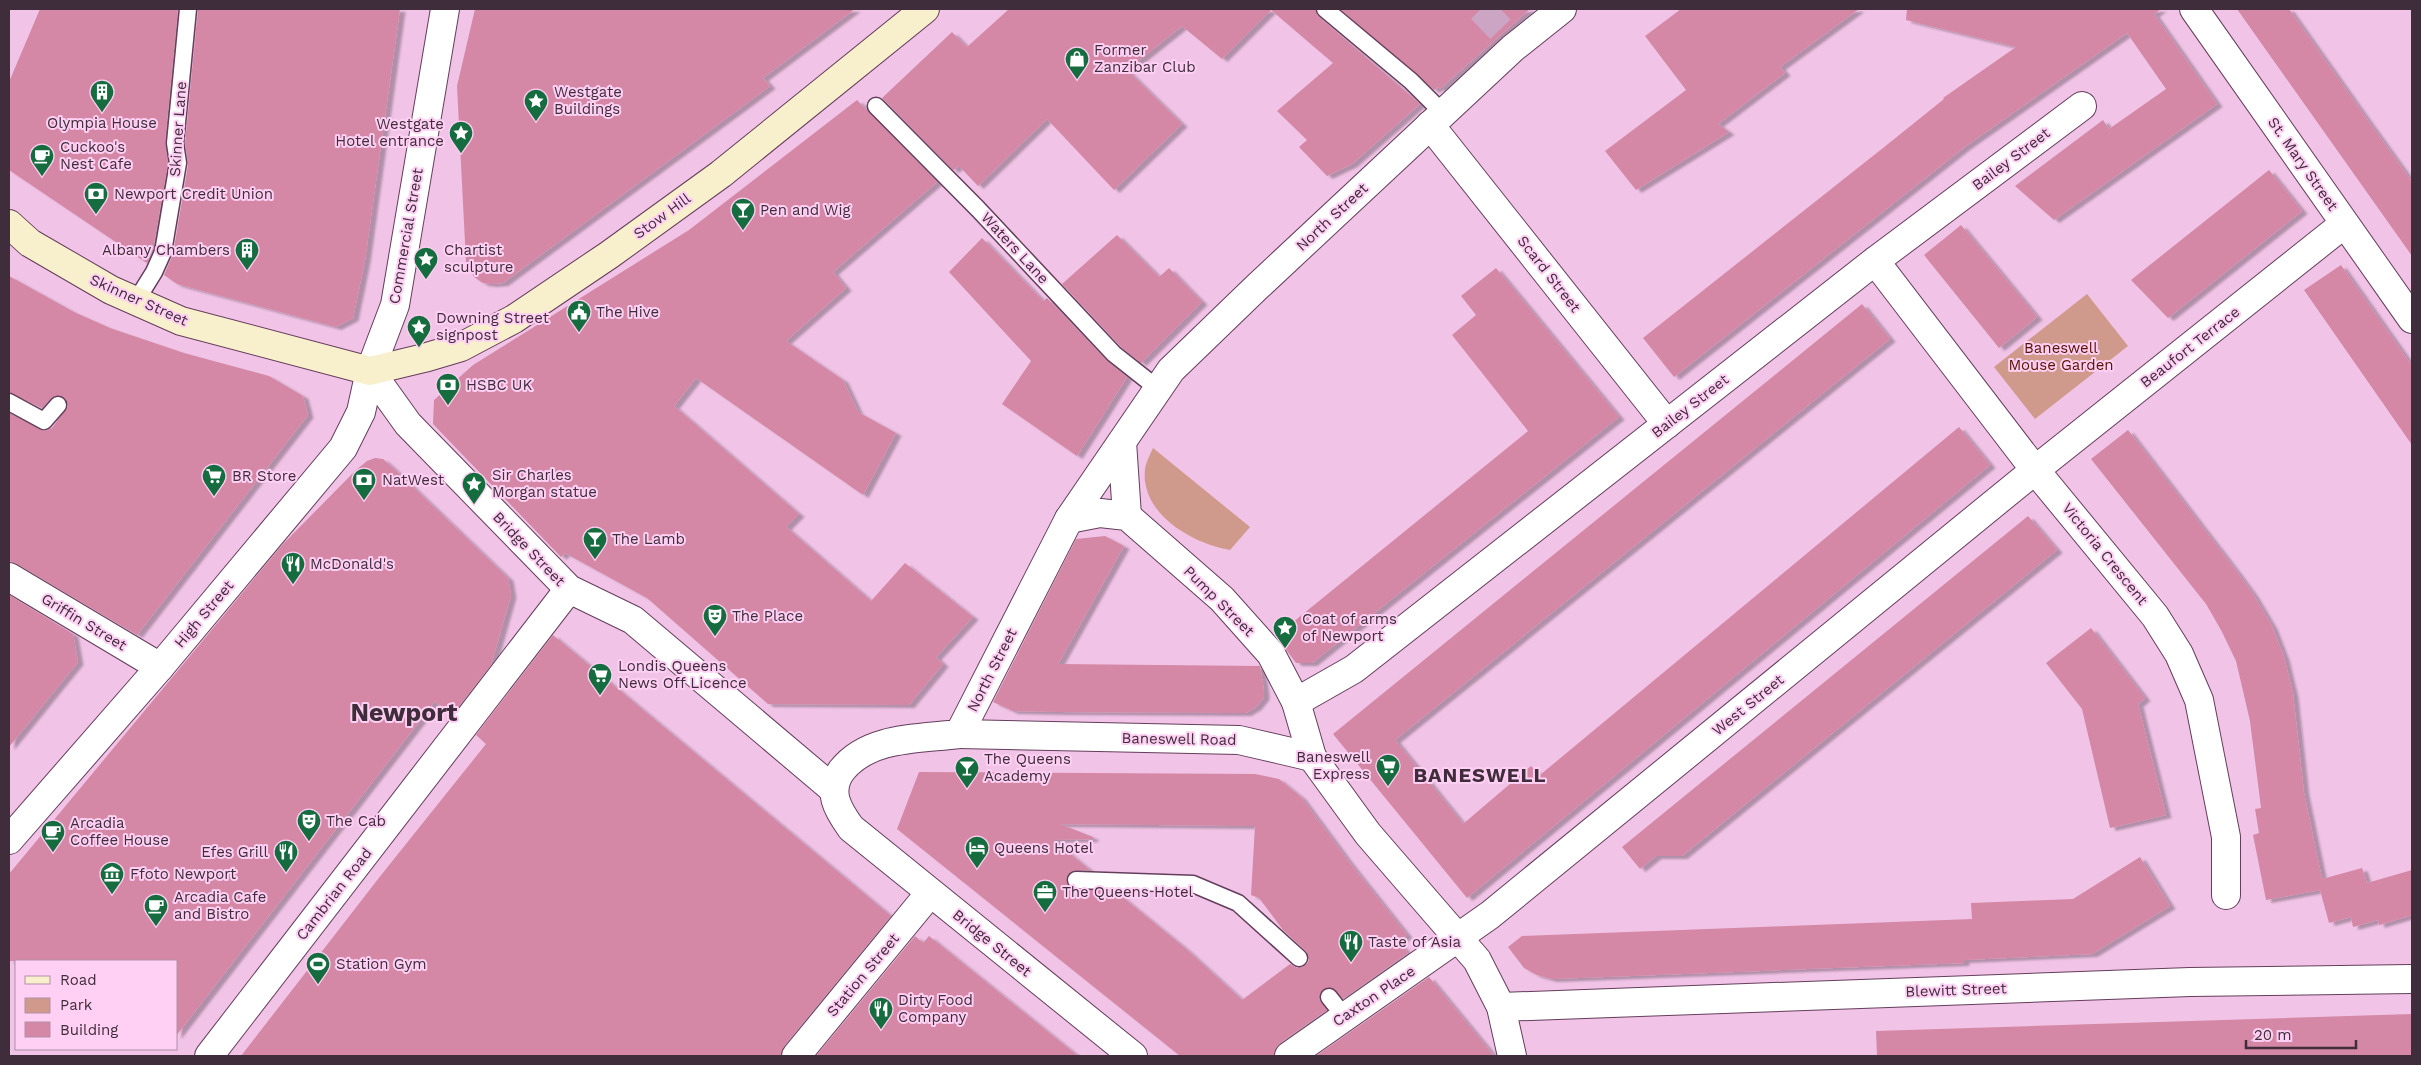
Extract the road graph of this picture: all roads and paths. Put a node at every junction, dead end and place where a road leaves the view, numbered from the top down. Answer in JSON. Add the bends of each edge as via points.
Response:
{"nodes":[{"id":1,"x":188,"y":9,"type":"edge"},
{"id":2,"x":445,"y":9,"type":"edge"},
{"id":3,"x":925,"y":9,"type":"edge"},
{"id":4,"x":1325,"y":9,"type":"edge"},
{"id":5,"x":1562,"y":9,"type":"edge"},
{"id":6,"x":2194,"y":9,"type":"edge"},
{"id":7,"x":876,"y":106,"type":"dead end"},
{"id":8,"x":2082,"y":106,"type":"dead end"},
{"id":9,"x":1437,"y":119,"type":"junction"},
{"id":10,"x":9,"y":224,"type":"edge"},
{"id":11,"x":2344,"y":224,"type":"junction"},
{"id":12,"x":1875,"y":261,"type":"junction"},
{"id":13,"x":136,"y":301,"type":"junction"},
{"id":14,"x":2412,"y":319,"type":"edge"},
{"id":15,"x":370,"y":370,"type":"junction"},
{"id":16,"x":1157,"y":388,"type":"junction"},
{"id":17,"x":9,"y":402,"type":"edge"},
{"id":18,"x":58,"y":405,"type":"dead end"},
{"id":19,"x":1667,"y":424,"type":"junction"},
{"id":20,"x":1122,"y":442,"type":"junction"},
{"id":21,"x":2035,"y":470,"type":"junction"},
{"id":22,"x":1127,"y":516,"type":"junction"},
{"id":23,"x":1069,"y":519,"type":"junction"},
{"id":24,"x":9,"y":577,"type":"edge"},
{"id":25,"x":569,"y":589,"type":"junction"},
{"id":26,"x":160,"y":667,"type":"junction"},
{"id":27,"x":1296,"y":702,"type":"junction"},
{"id":28,"x":959,"y":734,"type":"junction"},
{"id":29,"x":1312,"y":757,"type":"junction"},
{"id":30,"x":834,"y":789,"type":"junction"},
{"id":31,"x":9,"y":840,"type":"edge"},
{"id":32,"x":1076,"y":880,"type":"dead end"},
{"id":33,"x":930,"y":893,"type":"junction"},
{"id":34,"x":2226,"y":895,"type":"dead end"},
{"id":35,"x":1460,"y":938,"type":"junction"},
{"id":36,"x":1299,"y":958,"type":"dead end"},
{"id":37,"x":2412,"y":979,"type":"edge"},
{"id":38,"x":1501,"y":1008,"type":"junction"},
{"id":39,"x":209,"y":1056,"type":"edge"},
{"id":40,"x":796,"y":1056,"type":"edge"},
{"id":41,"x":1133,"y":1056,"type":"edge"},
{"id":42,"x":1289,"y":1056,"type":"edge"},
{"id":43,"x":1512,"y":1056,"type":"edge"}],
"edges":[{"from":1,"to":13,"type":"lane","name":"Skinner Lane","via":[[175,143],[178,163],[163,252]]},
{"from":2,"to":15,"type":"street","name":"Commercial Street","via":[[395,305]]},
{"from":3,"to":15,"type":"street","name":"Stow Hill","via":[[721,174],[514,319],[461,347]]},
{"from":4,"to":9,"type":"lane","via":[[1411,81]]},
{"from":5,"to":9,"type":"street","name":"North Street","via":[[1508,40]]},
{"from":6,"to":11,"type":"street","name":"St. Mary Street"},
{"from":7,"to":16,"type":"lane","name":"Waters Lane","via":[[1114,354]]},
{"from":8,"to":12,"type":"street","name":"Bailey Street"},
{"from":9,"to":16,"type":"street","name":"North Street","via":[[1257,287],[1171,370]]},
{"from":9,"to":19,"type":"street","name":"Scard Street","via":[[1534,254]]},
{"from":10,"to":13,"type":"street","name":"Skinner Street","via":[[30,243]]},
{"from":11,"to":14,"type":"street","name":"St. Mary Street"},
{"from":11,"to":21,"type":"street","name":"Beaufort Terrace"},
{"from":12,"to":19,"type":"street","name":"Bailey Street"},
{"from":12,"to":21,"type":"street","name":"Victoria Crescent"},
{"from":13,"to":15,"type":"street","name":"Skinner Street","via":[[181,321]]},
{"from":15,"to":25,"type":"street","name":"Bridge Street","via":[[408,424]]},
{"from":15,"to":26,"type":"street","name":"High Street","via":[[361,412],[343,448]]},
{"from":16,"to":20,"type":"street","name":"North Street"},
{"from":17,"to":18,"type":"lane","via":[[44,421]]},
{"from":19,"to":27,"type":"street","name":"Bailey Street","via":[[1354,669]]},
{"from":20,"to":22,"type":"street"},
{"from":20,"to":23,"type":"street","name":"North Street"},
{"from":21,"to":34,"type":"street","name":"Victoria Crescent","via":[[2155,616],[2182,662],[2199,700],[2226,837]]},
{"from":21,"to":35,"type":"street","name":"West Street"},
{"from":22,"to":23,"type":"street","via":[[1100,513]]},
{"from":22,"to":27,"type":"street","name":"Pump Street","via":[[1222,599],[1270,654]]},
{"from":23,"to":28,"type":"street","name":"North Street"},
{"from":24,"to":26,"type":"street","name":"Griffin Street"},
{"from":25,"to":30,"type":"street","name":"Bridge Street","via":[[632,620]]},
{"from":25,"to":39,"type":"street","name":"Cambrian Road"},
{"from":26,"to":31,"type":"street","name":"High Street"},
{"from":27,"to":29,"type":"street","name":"Pump Street"},
{"from":28,"to":29,"type":"street","name":"Baneswell Road","via":[[1240,740]]},
{"from":28,"to":30,"type":"street","via":[[902,741],[862,752],[839,775]]},
{"from":29,"to":35,"type":"street","via":[[1368,834]]},
{"from":30,"to":33,"type":"street","name":"Bridge Street","via":[[835,803],[852,828]]},
{"from":32,"to":36,"type":"lane","via":[[1193,884],[1238,903]]},
{"from":33,"to":40,"type":"street","name":"Station Street"},
{"from":33,"to":41,"type":"street","name":"Bridge Street"},
{"from":35,"to":38,"type":"street","via":[[1476,960]]},
{"from":35,"to":42,"type":"street","name":"Caxton Place","via":[[1337,1006]]},
{"from":37,"to":38,"type":"street","name":"Blewitt Street","via":[[2190,982]]},
{"from":38,"to":43,"type":"street"}]}
